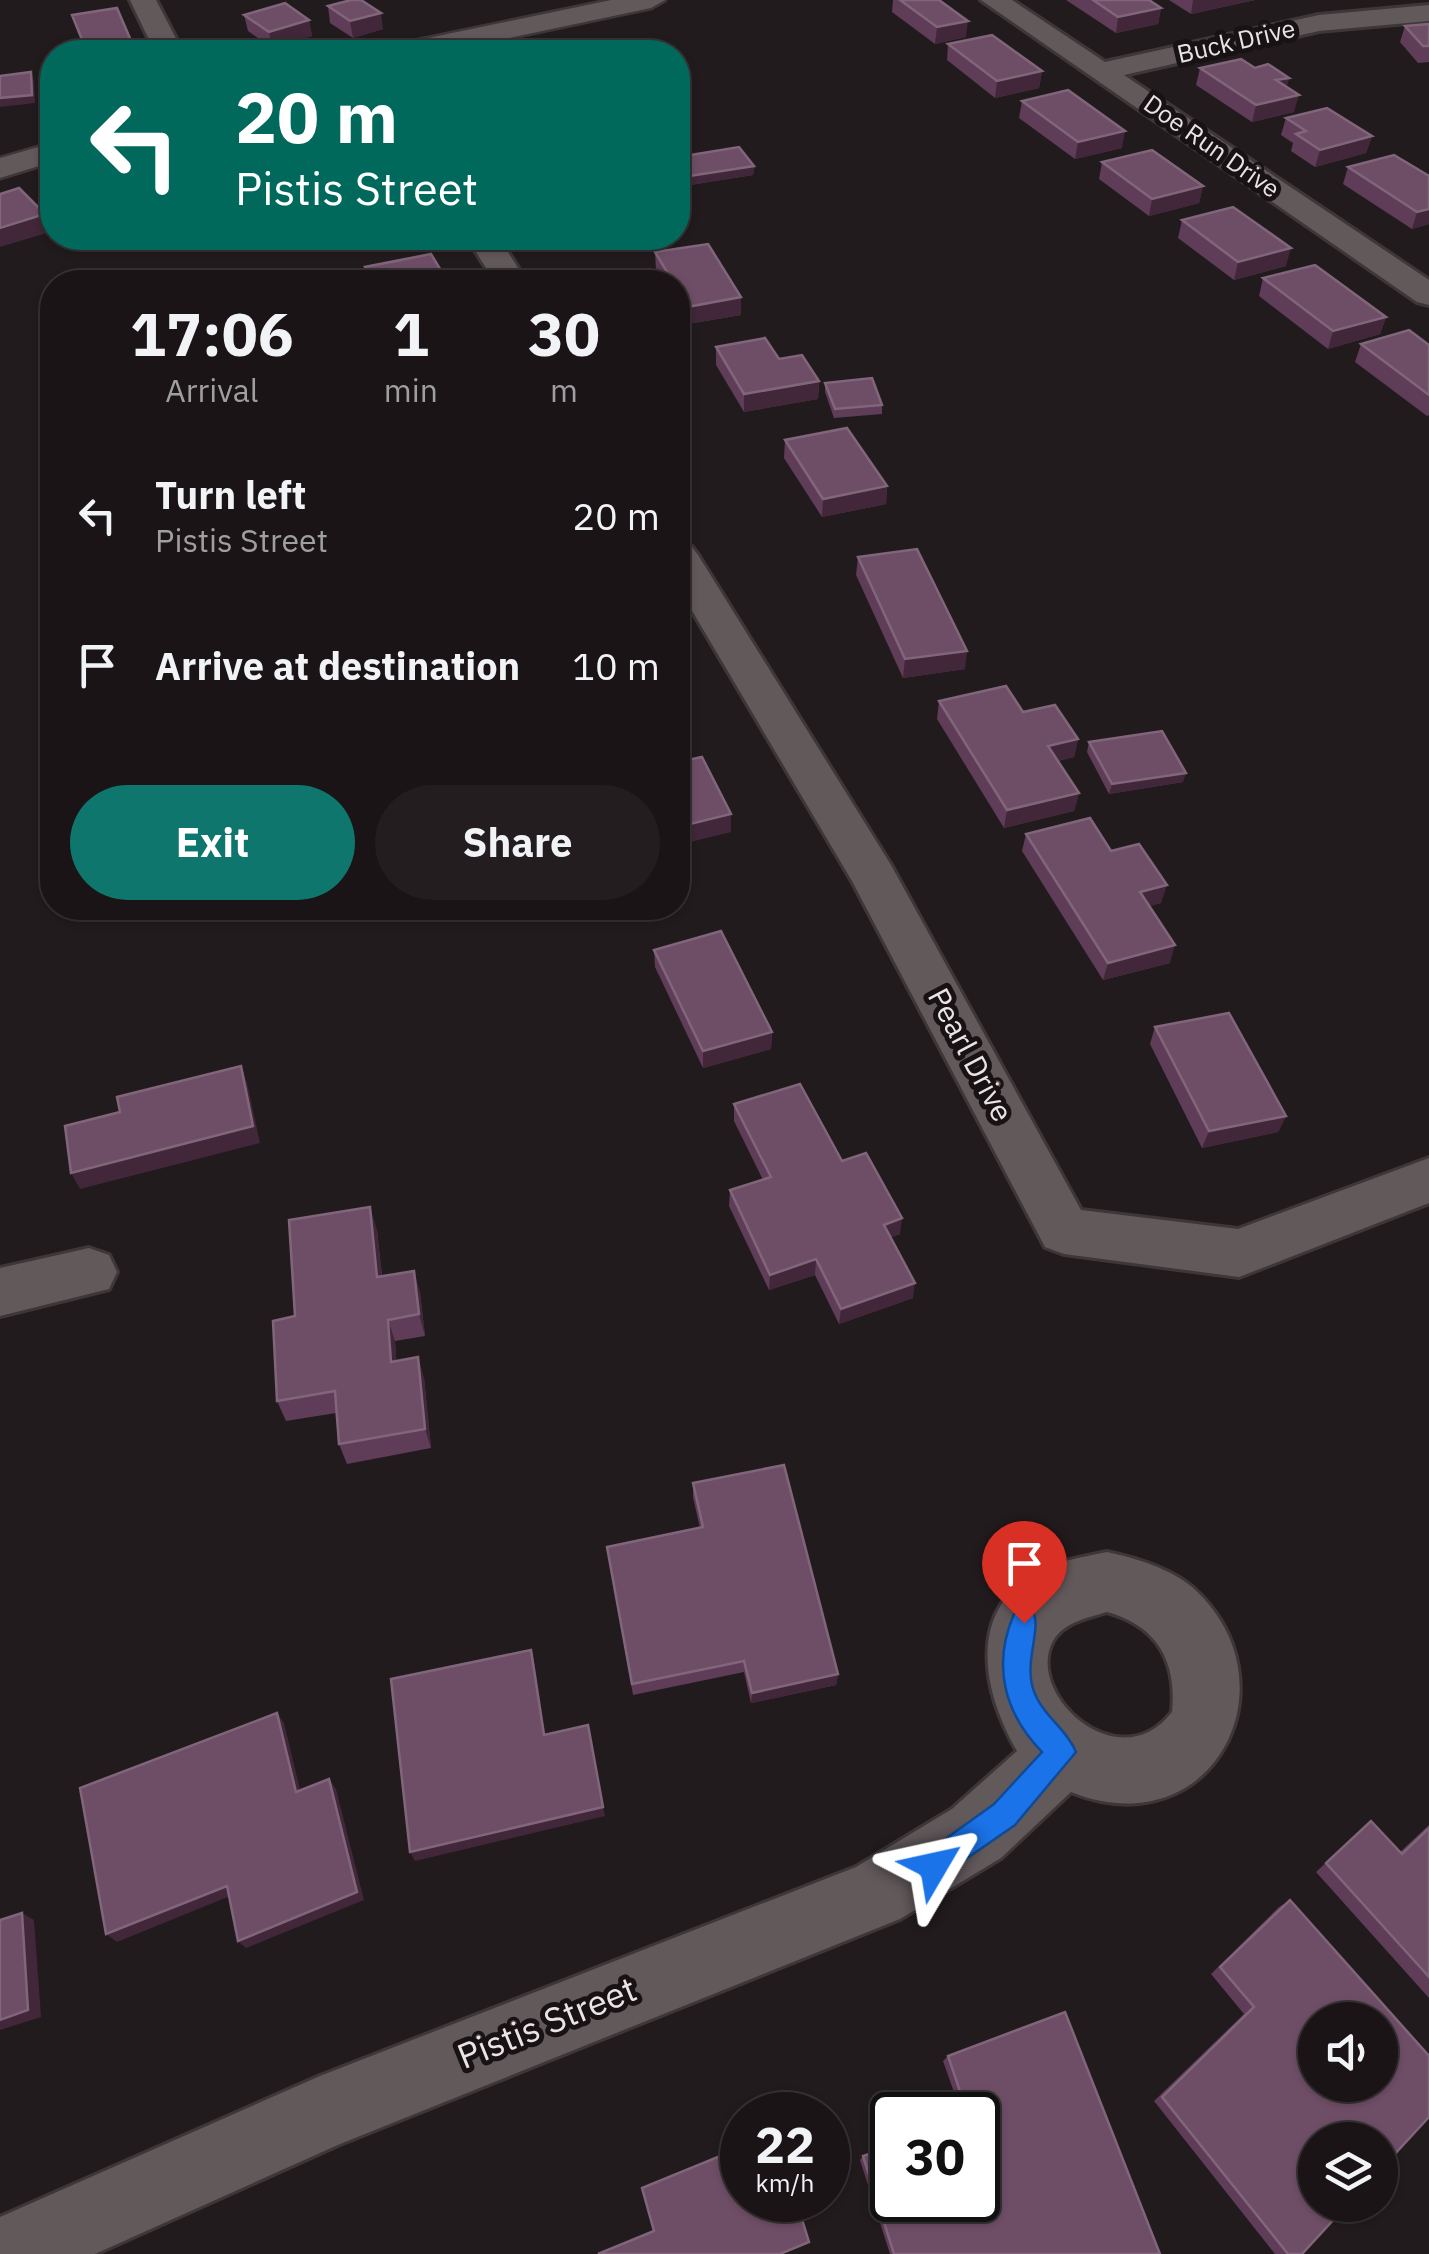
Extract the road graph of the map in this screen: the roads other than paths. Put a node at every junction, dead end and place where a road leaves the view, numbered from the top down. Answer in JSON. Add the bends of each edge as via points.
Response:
{"nodes":[{"id":1,"x":143,"y":0,"type":"edge"},
{"id":2,"x":651,"y":0,"type":"edge"},
{"id":3,"x":994,"y":0,"type":"edge"},
{"id":4,"x":1429,"y":13,"type":"edge"},
{"id":5,"x":163,"y":40,"type":"edge"},
{"id":6,"x":461,"y":40,"type":"edge"},
{"id":7,"x":1103,"y":71,"type":"junction"},
{"id":8,"x":40,"y":156,"type":"edge"},
{"id":9,"x":0,"y":168,"type":"edge"},
{"id":10,"x":1429,"y":295,"type":"edge"},
{"id":11,"x":690,"y":576,"type":"edge"},
{"id":12,"x":1429,"y":1180,"type":"edge"},
{"id":13,"x":90,"y":1272,"type":"dead end"},
{"id":14,"x":0,"y":1292,"type":"edge"},
{"id":15,"x":1062,"y":1752,"type":"dead end"},
{"id":16,"x":6,"y":2254,"type":"edge"}],
"edges":[{"from":1,"to":5,"type":"street"},
{"from":2,"to":6,"type":"main road"},
{"from":3,"to":7,"type":"street","name":"Doe Run Drive"},
{"from":4,"to":7,"type":"street","name":"Buck Drive","via":[[1319,23]]},
{"from":7,"to":10,"type":"street","name":"Doe Run Drive"},
{"from":8,"to":9,"type":"main road"},
{"from":11,"to":12,"type":"street","name":"Pearl Drive","via":[[874,877],[1064,1230],[1238,1253]]},
{"from":13,"to":14,"type":"street"},
{"from":15,"to":16,"type":"street","name":"Pistis Street","via":[[1005,1815],[934,1866],[320,2114]]}]}
